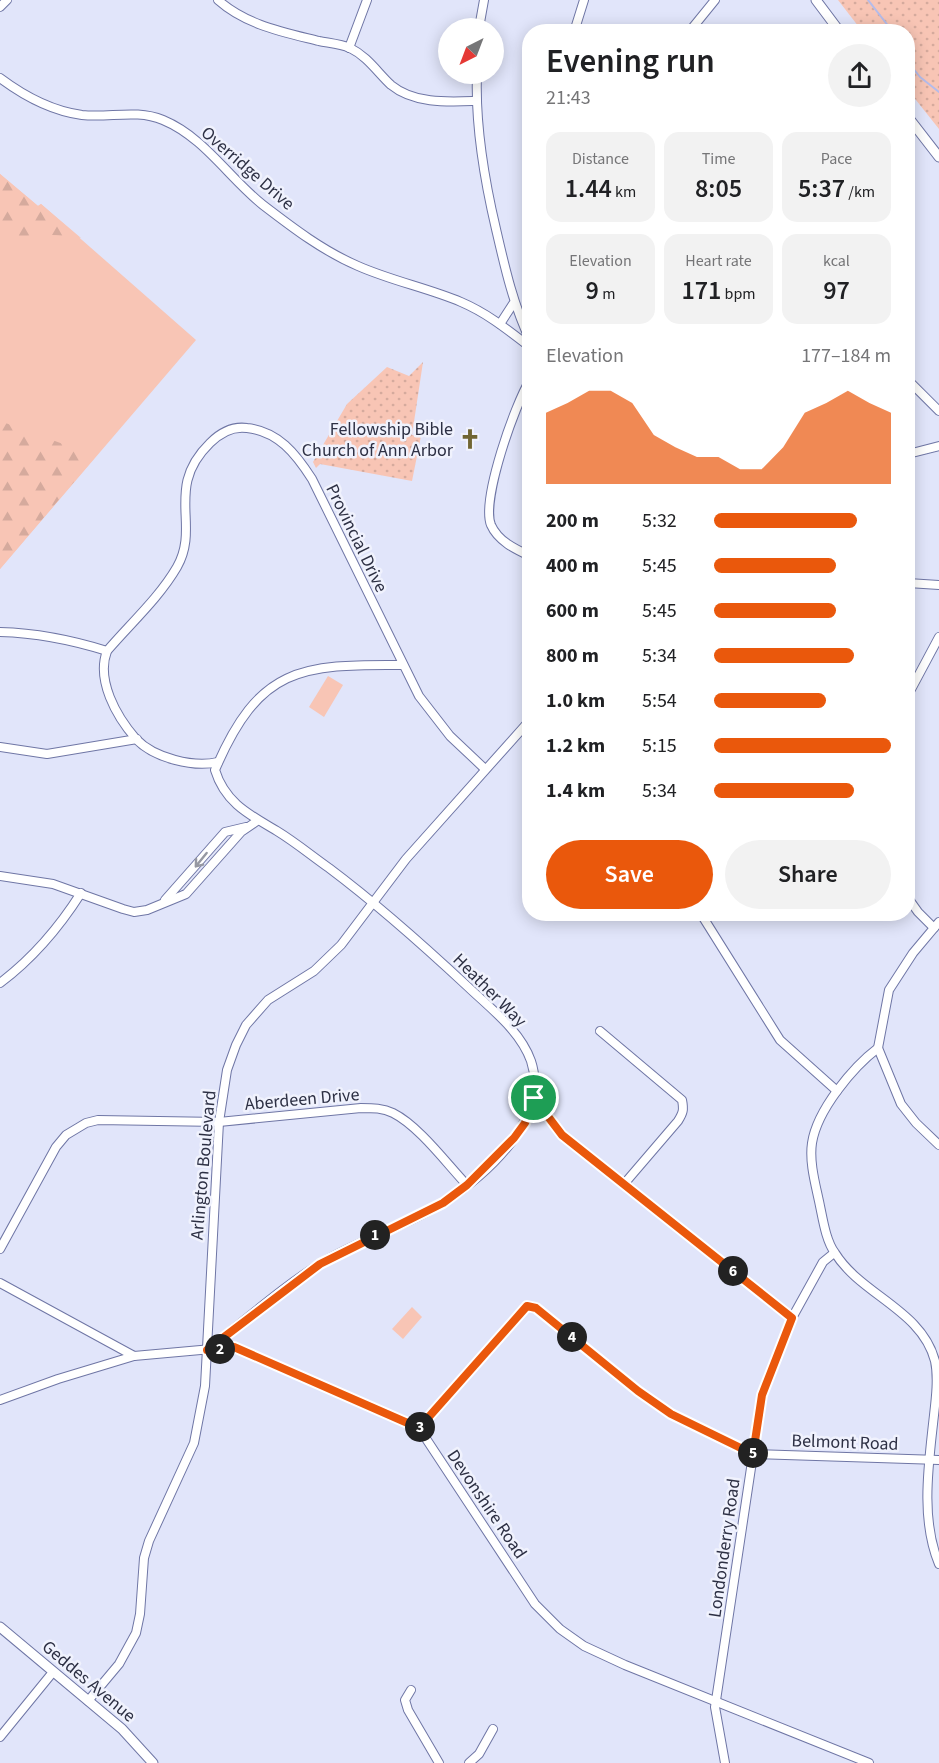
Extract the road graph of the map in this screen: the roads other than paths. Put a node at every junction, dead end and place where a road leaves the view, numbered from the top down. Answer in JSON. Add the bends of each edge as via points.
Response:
{"nodes":[{"id":1,"x":7,"y":0,"type":"edge"},
{"id":2,"x":218,"y":0,"type":"edge"},
{"id":3,"x":367,"y":0,"type":"edge"},
{"id":4,"x":484,"y":0,"type":"edge"},
{"id":5,"x":584,"y":0,"type":"edge"},
{"id":6,"x":715,"y":0,"type":"edge"},
{"id":7,"x":816,"y":0,"type":"edge"},
{"id":8,"x":0,"y":7,"type":"edge"},
{"id":9,"x":481,"y":18,"type":"edge"},
{"id":10,"x":576,"y":24,"type":"edge"},
{"id":11,"x":696,"y":24,"type":"edge"},
{"id":12,"x":834,"y":24,"type":"edge"},
{"id":13,"x":349,"y":48,"type":"junction"},
{"id":14,"x":0,"y":78,"type":"edge"},
{"id":15,"x":477,"y":84,"type":"edge"},
{"id":16,"x":476,"y":101,"type":"junction"},
{"id":17,"x":915,"y":126,"type":"edge"},
{"id":18,"x":939,"y":157,"type":"edge"},
{"id":19,"x":513,"y":304,"type":"junction"},
{"id":20,"x":522,"y":323,"type":"edge"},
{"id":21,"x":500,"y":324,"type":"junction"},
{"id":22,"x":522,"y":341,"type":"edge"},
{"id":23,"x":915,"y":387,"type":"edge"},
{"id":24,"x":522,"y":399,"type":"edge"},
{"id":25,"x":939,"y":411,"type":"edge"},
{"id":26,"x":939,"y":446,"type":"edge"},
{"id":27,"x":915,"y":452,"type":"edge"},
{"id":28,"x":522,"y":551,"type":"edge"},
{"id":29,"x":915,"y":583,"type":"edge"},
{"id":30,"x":939,"y":585,"type":"edge"},
{"id":31,"x":0,"y":632,"type":"edge"},
{"id":32,"x":939,"y":637,"type":"edge"},
{"id":33,"x":107,"y":651,"type":"junction"},
{"id":34,"x":403,"y":665,"type":"junction"},
{"id":35,"x":915,"y":681,"type":"edge"},
{"id":36,"x":522,"y":729,"type":"edge"},
{"id":37,"x":136,"y":739,"type":"junction"},
{"id":38,"x":0,"y":747,"type":"edge"},
{"id":39,"x":218,"y":762,"type":"junction"},
{"id":40,"x":485,"y":769,"type":"junction"},
{"id":41,"x":257,"y":821,"type":"junction"},
{"id":42,"x":246,"y":827,"type":"junction"},
{"id":43,"x":0,"y":876,"type":"edge"},
{"id":44,"x":81,"y":892,"type":"junction"},
{"id":45,"x":373,"y":902,"type":"junction"},
{"id":46,"x":162,"y":903,"type":"junction"},
{"id":47,"x":915,"y":908,"type":"edge"},
{"id":48,"x":705,"y":921,"type":"edge"},
{"id":49,"x":937,"y":925,"type":"edge"},
{"id":50,"x":0,"y":982,"type":"edge"},
{"id":51,"x":600,"y":1031,"type":"dead end"},
{"id":52,"x":879,"y":1048,"type":"junction"},
{"id":53,"x":837,"y":1090,"type":"junction"},
{"id":54,"x":534,"y":1098,"type":"junction"},
{"id":55,"x":219,"y":1122,"type":"junction"},
{"id":56,"x":939,"y":1145,"type":"edge"},
{"id":57,"x":624,"y":1184,"type":"junction"},
{"id":58,"x":467,"y":1185,"type":"junction"},
{"id":59,"x":0,"y":1249,"type":"edge"},
{"id":60,"x":834,"y":1253,"type":"junction"},
{"id":61,"x":0,"y":1284,"type":"edge"},
{"id":62,"x":792,"y":1318,"type":"junction"},
{"id":63,"x":207,"y":1350,"type":"junction"},
{"id":64,"x":134,"y":1356,"type":"junction"},
{"id":65,"x":937,"y":1371,"type":"edge"},
{"id":66,"x":0,"y":1400,"type":"edge"},
{"id":67,"x":937,"y":1405,"type":"edge"},
{"id":68,"x":419,"y":1428,"type":"junction"},
{"id":69,"x":753,"y":1454,"type":"junction"},
{"id":70,"x":929,"y":1460,"type":"junction"},
{"id":71,"x":939,"y":1460,"type":"edge"},
{"id":72,"x":939,"y":1564,"type":"edge"},
{"id":73,"x":0,"y":1627,"type":"edge"},
{"id":74,"x":53,"y":1672,"type":"junction"},
{"id":75,"x":411,"y":1690,"type":"dead end"},
{"id":76,"x":716,"y":1700,"type":"junction"},
{"id":77,"x":88,"y":1701,"type":"junction"},
{"id":78,"x":493,"y":1729,"type":"dead end"},
{"id":79,"x":0,"y":1737,"type":"edge"},
{"id":80,"x":153,"y":1763,"type":"edge"},
{"id":81,"x":439,"y":1763,"type":"edge"},
{"id":82,"x":469,"y":1763,"type":"edge"},
{"id":83,"x":725,"y":1763,"type":"edge"},
{"id":84,"x":869,"y":1763,"type":"edge"}],
"edges":[{"from":1,"to":8,"type":"street"},
{"from":2,"to":13,"type":"street","via":[[250,21],[274,30]]},
{"from":3,"to":13,"type":"street"},
{"from":4,"to":9,"type":"street"},
{"from":5,"to":10,"type":"street"},
{"from":6,"to":11,"type":"street"},
{"from":7,"to":12,"type":"main road"},
{"from":13,"to":16,"type":"street","via":[[364,56],[393,86],[407,94],[437,101]]},
{"from":14,"to":21,"type":"street","name":"Overridge Drive","via":[[43,105],[83,115],[145,115],[178,128],[236,182],[316,244],[358,266],[462,303]]},
{"from":15,"to":16,"type":"street"},
{"from":16,"to":19,"type":"street","via":[[483,173]]},
{"from":17,"to":18,"type":"main road"},
{"from":19,"to":20,"type":"street"},
{"from":19,"to":21,"type":"street"},
{"from":21,"to":22,"type":"street","name":"Overridge Drive"},
{"from":23,"to":25,"type":"street"},
{"from":24,"to":28,"type":"street","via":[[508,432],[489,509],[498,536]]},
{"from":26,"to":27,"type":"street"},
{"from":29,"to":30,"type":"street"},
{"from":31,"to":33,"type":"street","via":[[26,633]]},
{"from":32,"to":35,"type":"street"},
{"from":33,"to":34,"type":"street","name":"Provincial Drive","via":[[177,567],[185,540],[185,489],[200,455],[223,433],[241,427],[262,430],[279,440],[312,479]]},
{"from":33,"to":37,"type":"street","via":[[102,665],[103,682]]},
{"from":34,"to":39,"type":"street","via":[[342,665],[306,670],[276,682],[242,720]]},
{"from":34,"to":40,"type":"street","name":"Provincial Drive","via":[[432,717]]},
{"from":36,"to":40,"type":"street","name":"Arlington Boulevard"},
{"from":37,"to":38,"type":"street","via":[[47,754]]},
{"from":37,"to":39,"type":"street","via":[[170,757],[206,765]]},
{"from":39,"to":41,"type":"street","name":"Heather Way","via":[[214,770],[229,799]]},
{"from":40,"to":45,"type":"street","name":"Arlington Boulevard"},
{"from":41,"to":42,"type":"street"},
{"from":41,"to":45,"type":"street","name":"Heather Way","via":[[278,831]]},
{"from":42,"to":46,"type":"street","via":[[198,884],[186,894]]},
{"from":42,"to":46,"type":"street","one_way":true,"via":[[225,832]]},
{"from":43,"to":44,"type":"street"},
{"from":44,"to":46,"type":"street","via":[[134,912]]},
{"from":44,"to":50,"type":"street","via":[[72,908],[19,968]]},
{"from":45,"to":54,"type":"street","name":"Heather Way","via":[[509,1026],[531,1060]]},
{"from":45,"to":55,"type":"street","name":"Arlington Boulevard","via":[[328,959],[274,996],[246,1025],[227,1070]]},
{"from":47,"to":49,"type":"street"},
{"from":48,"to":53,"type":"street","via":[[780,1041]]},
{"from":49,"to":52,"type":"street","via":[[889,990]]},
{"from":51,"to":57,"type":"street","via":[[682,1100],[684,1107],[678,1121]]},
{"from":52,"to":53,"type":"street"},
{"from":52,"to":56,"type":"street","via":[[901,1104]]},
{"from":53,"to":60,"type":"street","via":[[812,1142],[812,1168]]},
{"from":54,"to":57,"type":"street","via":[[562,1135]]},
{"from":54,"to":58,"type":"street","name":"Heather Way","via":[[525,1123],[514,1138]]},
{"from":55,"to":58,"type":"street","name":"Aberdeen Drive","via":[[380,1108],[409,1125]]},
{"from":55,"to":59,"type":"street","name":"Aberdeen Drive","via":[[98,1120],[75,1128],[45,1164]]},
{"from":55,"to":63,"type":"street","name":"Arlington Boulevard"},
{"from":57,"to":62,"type":"street"},
{"from":58,"to":63,"type":"street","name":"Heather Way","via":[[443,1203],[320,1264]]},
{"from":60,"to":62,"type":"street","name":"Londonderry Road","via":[[823,1262]]},
{"from":60,"to":65,"type":"street","via":[[910,1320],[927,1340]]},
{"from":61,"to":64,"type":"street"},
{"from":62,"to":69,"type":"street","name":"Londonderry Road","via":[[762,1395]]},
{"from":63,"to":64,"type":"street"},
{"from":63,"to":68,"type":"street","via":[[234,1347]]},
{"from":63,"to":77,"type":"street","name":"Arlington Boulevard","via":[[199,1430],[149,1540],[136,1633],[124,1658]]},
{"from":64,"to":66,"type":"street"},
{"from":65,"to":67,"type":"street"},
{"from":67,"to":70,"type":"street"},
{"from":68,"to":69,"type":"street","name":"Belmont Road","via":[[527,1306],[536,1308],[671,1414]]},
{"from":68,"to":76,"type":"street","name":"Devonshire Road","via":[[535,1604],[561,1629],[584,1646],[625,1665]]},
{"from":69,"to":70,"type":"street","name":"Belmont Road"},
{"from":69,"to":76,"type":"street","name":"Londonderry Road"},
{"from":70,"to":71,"type":"street","name":"Belmont Road"},
{"from":70,"to":72,"type":"street","via":[[930,1526]]},
{"from":73,"to":74,"type":"main road","name":"Geddes Avenue"},
{"from":74,"to":77,"type":"main road","name":"Geddes Avenue"},
{"from":74,"to":79,"type":"street"},
{"from":75,"to":81,"type":"street","via":[[405,1700],[408,1710]]},
{"from":76,"to":83,"type":"street","name":"Londonderry Road"},
{"from":76,"to":84,"type":"street","name":"Devonshire Road"},
{"from":77,"to":80,"type":"main road","name":"Geddes Avenue","via":[[122,1729]]},
{"from":78,"to":82,"type":"street"}]}
